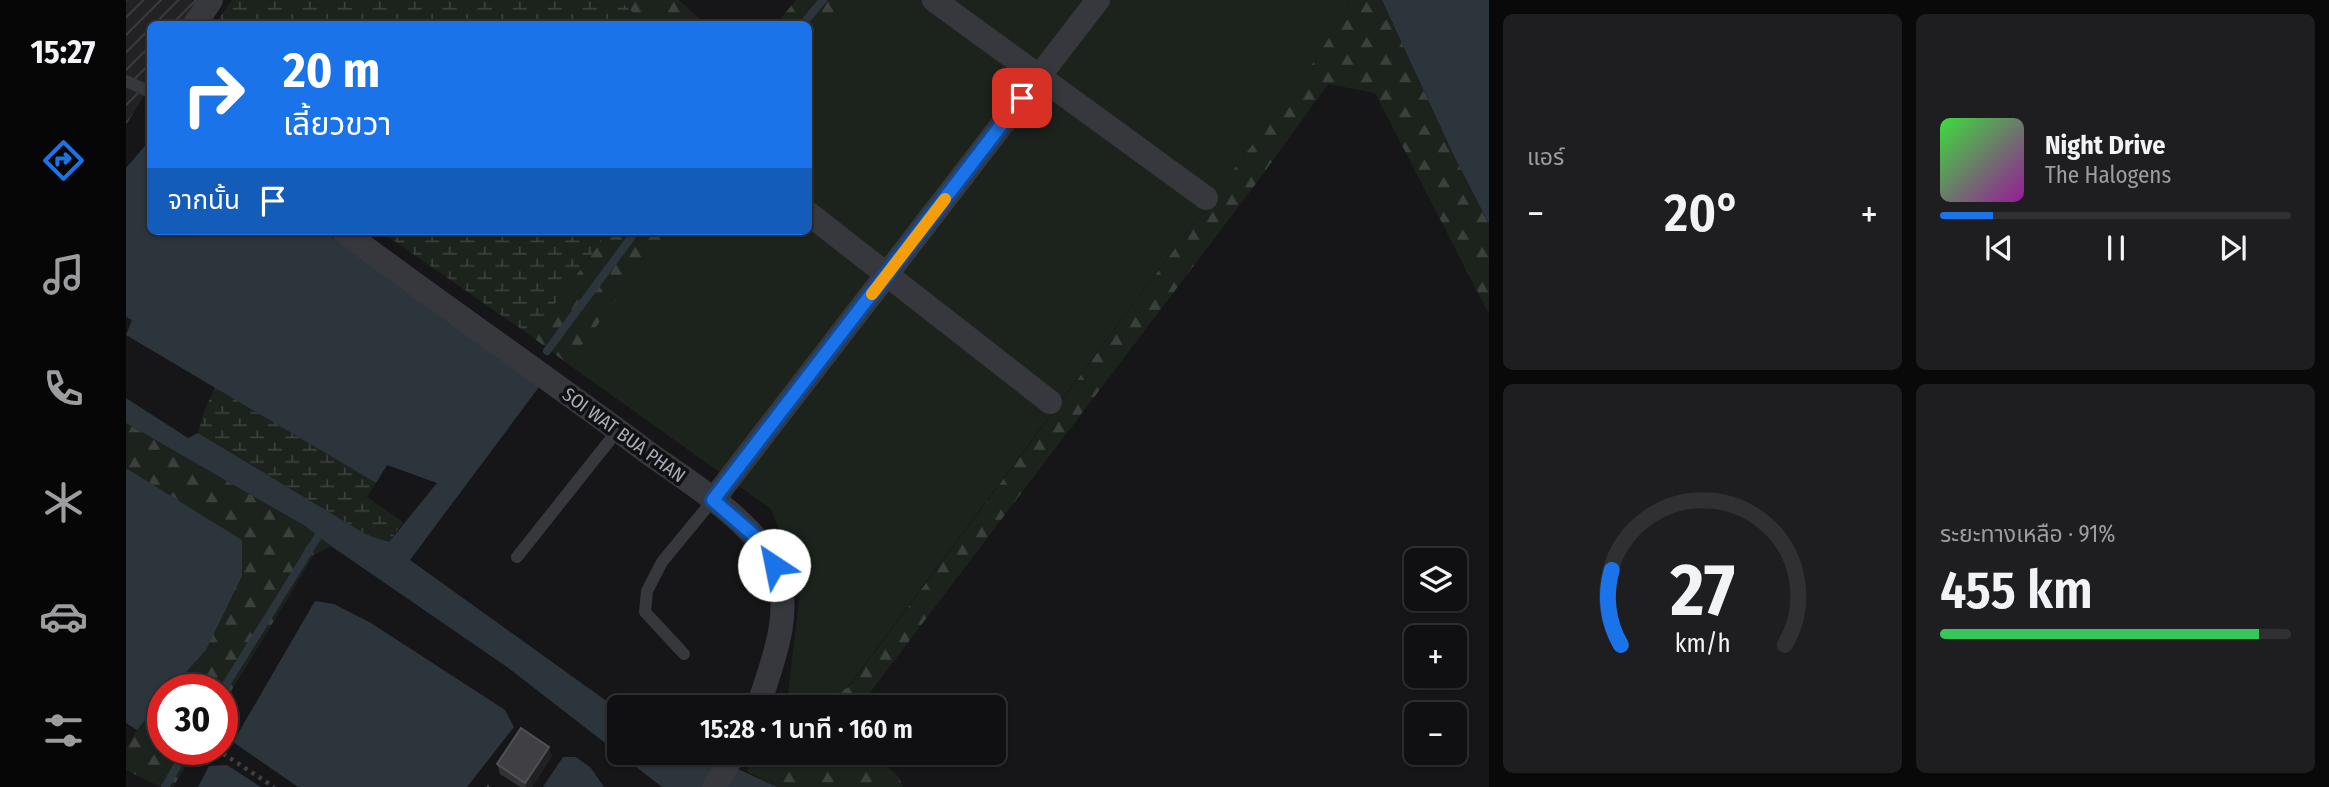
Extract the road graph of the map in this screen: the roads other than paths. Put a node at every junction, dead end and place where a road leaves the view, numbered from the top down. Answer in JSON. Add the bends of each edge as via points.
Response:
{"nodes":[{"id":1,"x":211,"y":0,"type":"edge"},
{"id":2,"x":934,"y":0,"type":"edge"},
{"id":3,"x":1098,"y":0,"type":"edge"},
{"id":4,"x":197,"y":21,"type":"edge"},
{"id":5,"x":1039,"y":76,"type":"junction"},
{"id":6,"x":126,"y":81,"type":"edge"},
{"id":7,"x":147,"y":91,"type":"edge"},
{"id":8,"x":1206,"y":198,"type":"dead end"},
{"id":9,"x":812,"y":216,"type":"edge"},
{"id":10,"x":349,"y":235,"type":"edge"},
{"id":11,"x":887,"y":274,"type":"junction"},
{"id":12,"x":1050,"y":402,"type":"dead end"},
{"id":13,"x":618,"y":430,"type":"junction"},
{"id":14,"x":713,"y":500,"type":"junction"},
{"id":15,"x":517,"y":557,"type":"dead end"},
{"id":16,"x":684,"y":654,"type":"dead end"},
{"id":17,"x":761,"y":695,"type":"edge"},
{"id":18,"x":727,"y":765,"type":"edge"},
{"id":19,"x":714,"y":787,"type":"edge"}],
"edges":[{"from":1,"to":4,"type":"street"},
{"from":2,"to":5,"type":"street"},
{"from":3,"to":5,"type":"street"},
{"from":5,"to":8,"type":"street"},
{"from":5,"to":11,"type":"street"},
{"from":6,"to":7,"type":"lane"},
{"from":9,"to":11,"type":"street"},
{"from":10,"to":13,"type":"street","name":"SOI WAT BUA PHAN"},
{"from":11,"to":12,"type":"street"},
{"from":11,"to":14,"type":"street"},
{"from":13,"to":14,"type":"street","name":"SOI WAT BUA PHAN"},
{"from":13,"to":15,"type":"lane"},
{"from":14,"to":16,"type":"lane","via":[[662,562],[647,591],[645,612]]},
{"from":14,"to":17,"type":"street","name":"SOI WAT BUA PHAN","via":[[757,538],[774,565],[782,600],[780,631]]},
{"from":18,"to":19,"type":"street"}]}
